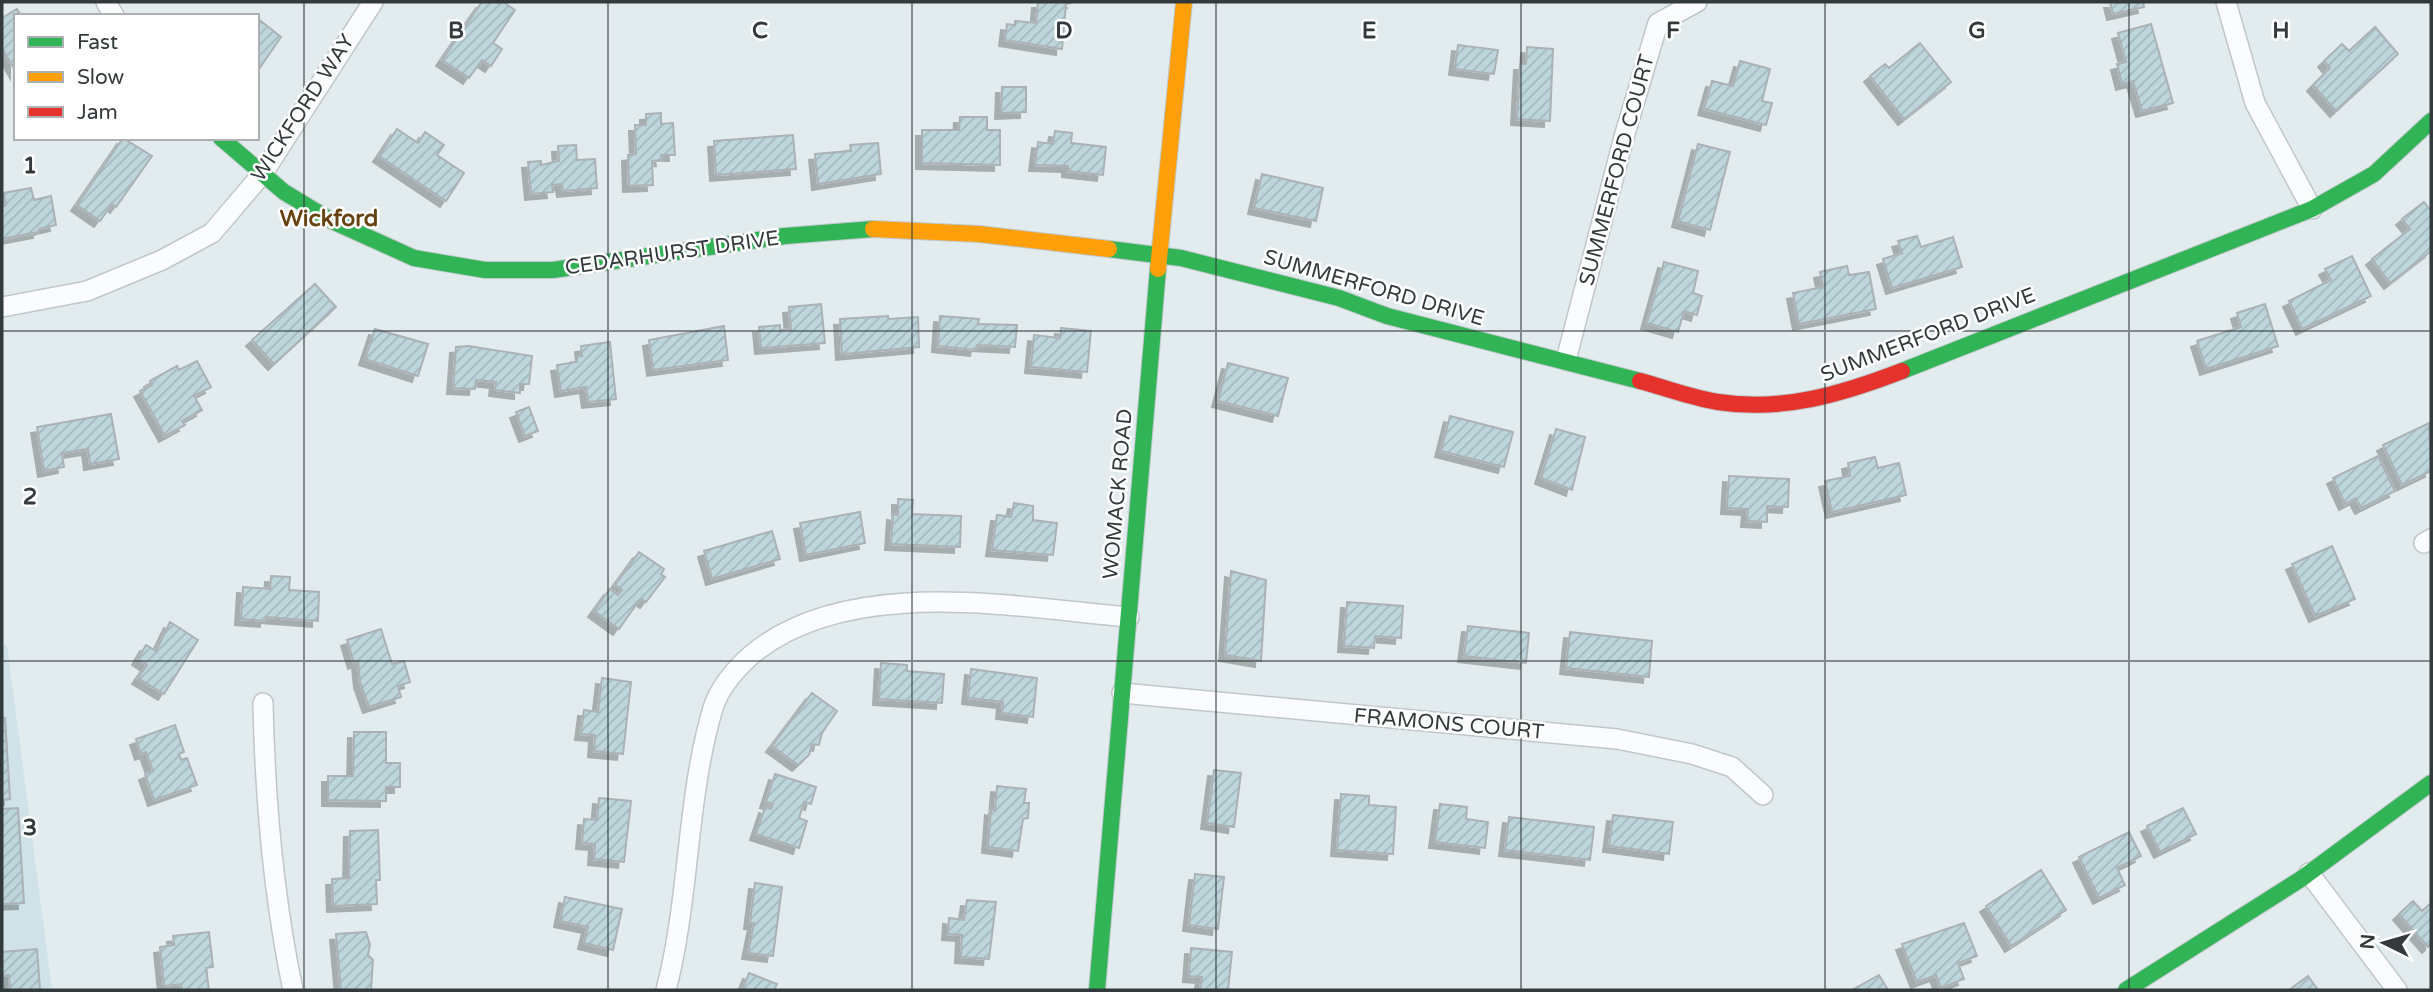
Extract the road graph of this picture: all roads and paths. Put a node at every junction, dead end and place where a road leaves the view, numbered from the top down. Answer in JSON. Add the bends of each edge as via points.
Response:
{"nodes":[{"id":1,"x":373,"y":2,"type":"edge"},
{"id":2,"x":1184,"y":2,"type":"edge"},
{"id":3,"x":1698,"y":2,"type":"edge"},
{"id":4,"x":2226,"y":2,"type":"edge"},
{"id":5,"x":2431,"y":121,"type":"edge"},
{"id":6,"x":223,"y":140,"type":"edge"},
{"id":7,"x":263,"y":173,"type":"junction"},
{"id":8,"x":2312,"y":209,"type":"junction"},
{"id":9,"x":1159,"y":255,"type":"junction"},
{"id":10,"x":2,"y":307,"type":"edge"},
{"id":11,"x":1566,"y":360,"type":"junction"},
{"id":12,"x":1129,"y":617,"type":"junction"},
{"id":13,"x":1122,"y":693,"type":"junction"},
{"id":14,"x":263,"y":703,"type":"dead end"},
{"id":15,"x":2431,"y":783,"type":"edge"},
{"id":16,"x":1763,"y":795,"type":"dead end"},
{"id":17,"x":2309,"y":873,"type":"junction"},
{"id":18,"x":293,"y":990,"type":"edge"},
{"id":19,"x":666,"y":990,"type":"edge"},
{"id":20,"x":1097,"y":990,"type":"edge"},
{"id":21,"x":2126,"y":990,"type":"edge"},
{"id":22,"x":2397,"y":990,"type":"edge"}],
"edges":[{"from":1,"to":7,"type":"street","name":"WICKFORD WAY"},
{"from":2,"to":9,"type":"street","name":"WOMACK ROAD"},
{"from":3,"to":11,"type":"street","name":"SUMMERFORD COURT","via":[[1658,23]]},
{"from":4,"to":8,"type":"street","via":[[2255,103]]},
{"from":5,"to":8,"type":"street","name":"SUMMERFORD DRIVE","via":[[2374,174]]},
{"from":6,"to":7,"type":"street","name":"CEDARHURST DRIVE"},
{"from":7,"to":9,"type":"street","name":"CEDARHURST DRIVE","via":[[322,216],[375,242],[414,258],[485,270],[553,270],[785,236],[875,229],[979,234]]},
{"from":7,"to":10,"type":"street","name":"WICKFORD WAY","via":[[212,233],[162,260],[87,291]]},
{"from":8,"to":11,"type":"street","name":"SUMMERFORD DRIVE","via":[[1888,376],[1814,400],[1769,406],[1717,402]]},
{"from":9,"to":11,"type":"street","name":"SUMMERFORD DRIVE","via":[[1282,282],[1387,316]]},
{"from":9,"to":12,"type":"street","name":"WOMACK ROAD"},
{"from":12,"to":13,"type":"street","name":"WOMACK ROAD"},
{"from":12,"to":19,"type":"street","via":[[971,604],[882,605],[816,618],[772,637],[736,668],[714,704],[704,744],[678,945]]},
{"from":13,"to":16,"type":"street","name":"FRAMONS COURT","via":[[1617,739],[1732,767]]},
{"from":13,"to":20,"type":"street","name":"WOMACK ROAD"},
{"from":14,"to":18,"type":"street","via":[[277,912]]},
{"from":15,"to":17,"type":"street"},
{"from":17,"to":21,"type":"street"},
{"from":17,"to":22,"type":"street"}]}
